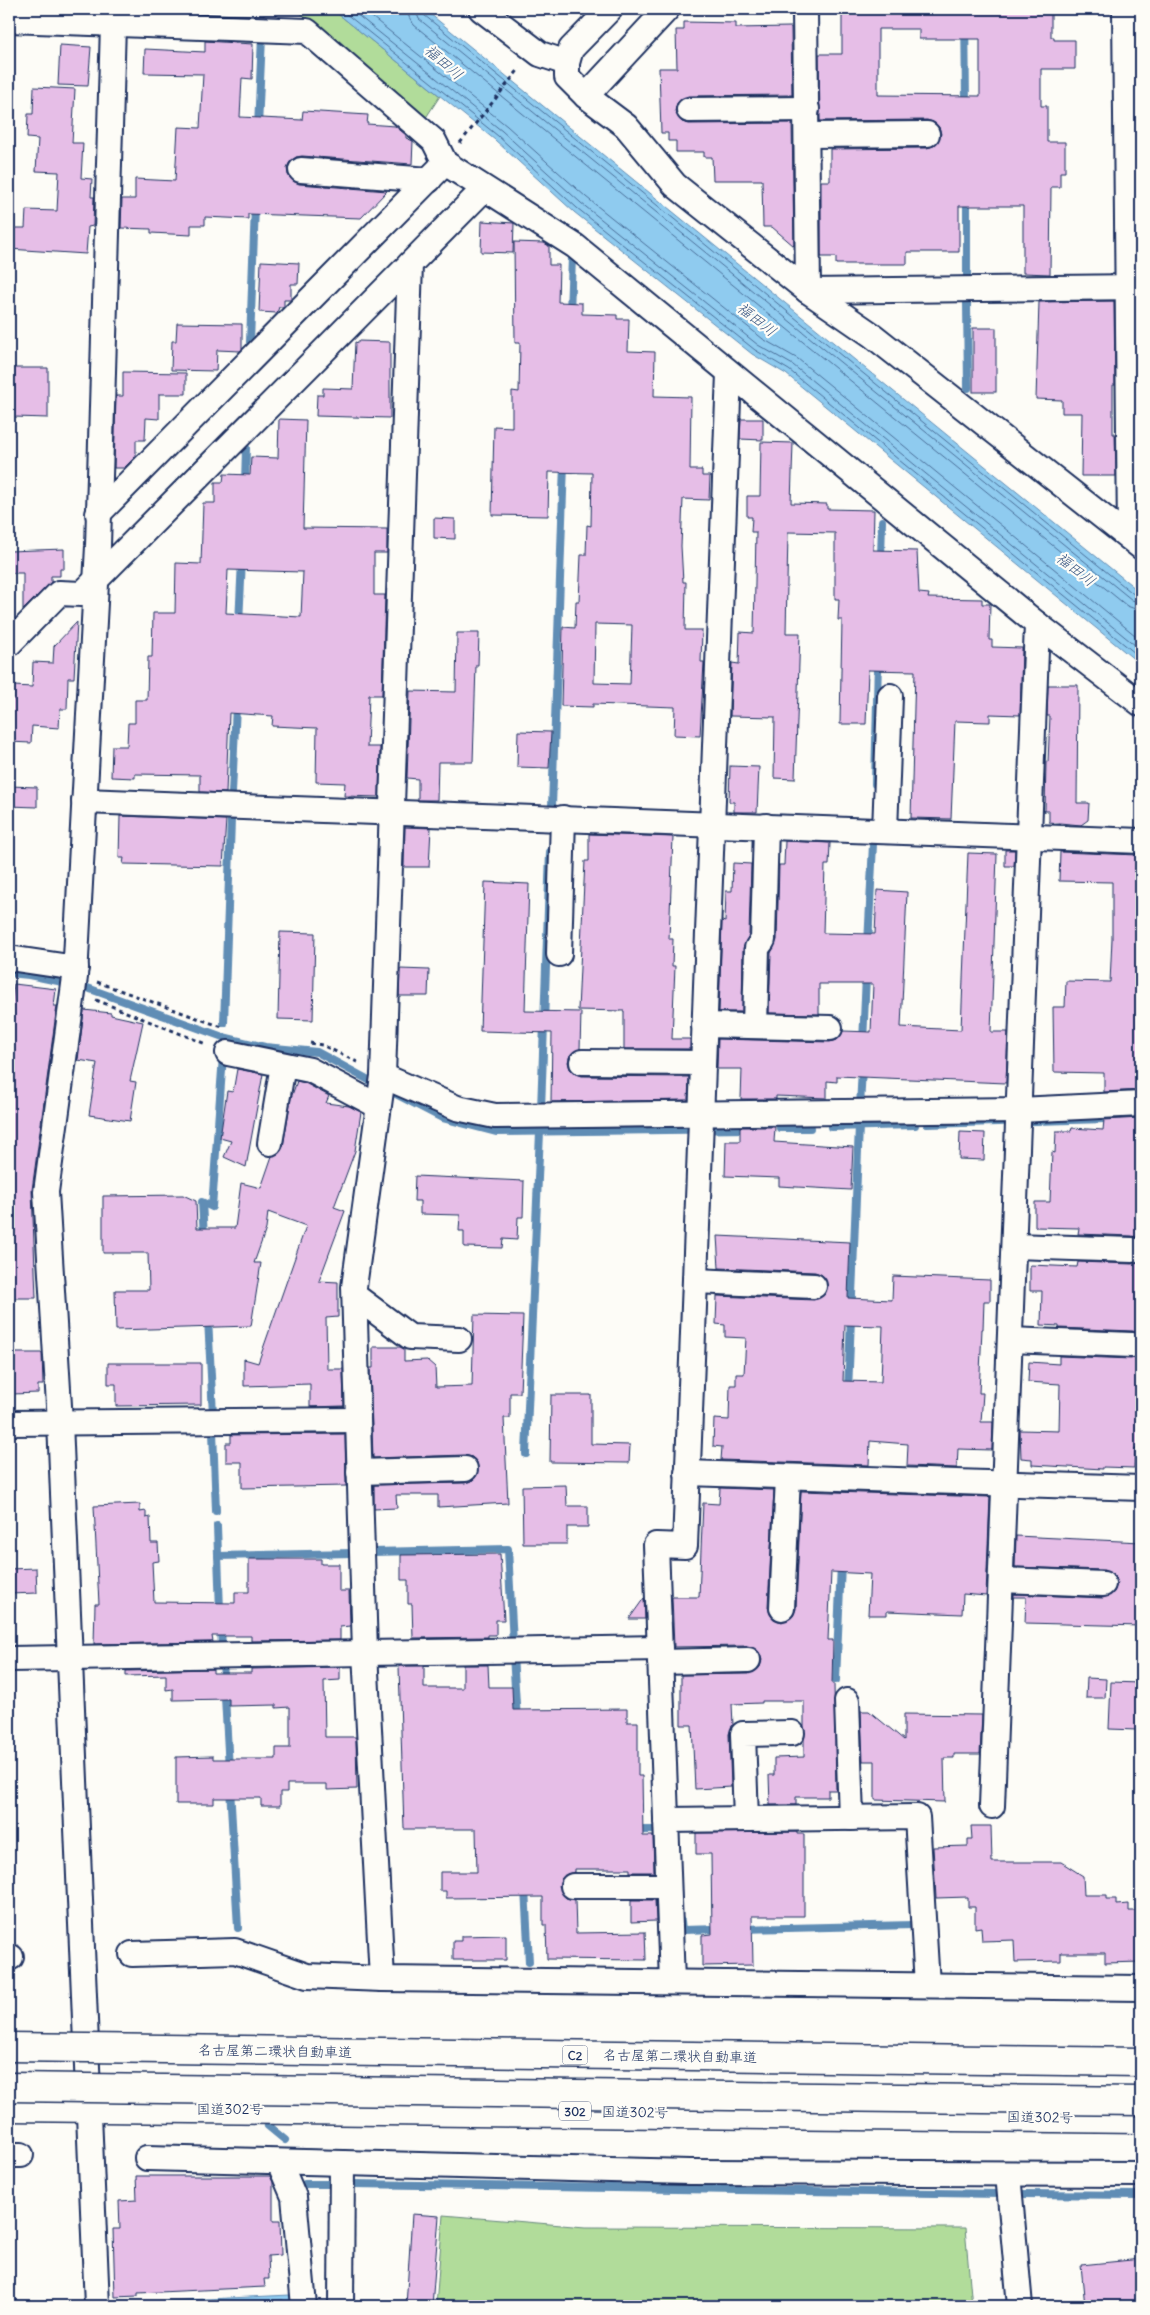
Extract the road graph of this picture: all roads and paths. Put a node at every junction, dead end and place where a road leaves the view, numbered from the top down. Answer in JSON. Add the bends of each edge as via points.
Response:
{"nodes":[{"id":1,"x":481,"y":9,"type":"edge"},
{"id":2,"x":610,"y":9,"type":"edge"},
{"id":3,"x":667,"y":9,"type":"edge"},
{"id":4,"x":805,"y":9,"type":"edge"},
{"id":5,"x":1125,"y":9,"type":"edge"},
{"id":6,"x":9,"y":20,"type":"edge"},
{"id":7,"x":113,"y":24,"type":"junction"},
{"id":8,"x":567,"y":63,"type":"junction"},
{"id":9,"x":523,"y":64,"type":"dead end"},
{"id":10,"x":586,"y":96,"type":"junction"},
{"id":11,"x":1134,"y":105,"type":"edge"},
{"id":12,"x":807,"y":109,"type":"junction"},
{"id":13,"x":689,"y":110,"type":"dead end"},
{"id":14,"x":927,"y":134,"type":"dead end"},
{"id":15,"x":807,"y":135,"type":"junction"},
{"id":16,"x":451,"y":155,"type":"junction"},
{"id":17,"x":302,"y":170,"type":"dead end"},
{"id":18,"x":429,"y":180,"type":"junction"},
{"id":19,"x":484,"y":189,"type":"junction"},
{"id":20,"x":410,"y":264,"type":"junction"},
{"id":21,"x":1134,"y":287,"type":"edge"},
{"id":22,"x":808,"y":291,"type":"junction"},
{"id":23,"x":729,"y":373,"type":"junction"},
{"id":24,"x":1135,"y":478,"type":"edge"},
{"id":25,"x":98,"y":514,"type":"junction"},
{"id":26,"x":1135,"y":543,"type":"edge"},
{"id":27,"x":96,"y":580,"type":"junction"},
{"id":28,"x":1037,"y":624,"type":"junction"},
{"id":29,"x":9,"y":644,"type":"edge"},
{"id":30,"x":890,"y":696,"type":"dead end"},
{"id":31,"x":1141,"y":704,"type":"edge"},
{"id":32,"x":84,"y":801,"type":"junction"},
{"id":33,"x":392,"y":812,"type":"junction"},
{"id":34,"x":563,"y":818,"type":"junction"},
{"id":35,"x":712,"y":824,"type":"junction"},
{"id":36,"x":766,"y":826,"type":"junction"},
{"id":37,"x":886,"y":831,"type":"junction"},
{"id":38,"x":1029,"y":836,"type":"junction"},
{"id":39,"x":1141,"y":841,"type":"edge"},
{"id":40,"x":560,"y":954,"type":"dead end"},
{"id":41,"x":9,"y":958,"type":"edge"},
{"id":42,"x":75,"y":981,"type":"junction"},
{"id":43,"x":704,"y":1025,"type":"junction"},
{"id":44,"x":755,"y":1026,"type":"junction"},
{"id":45,"x":830,"y":1028,"type":"dead end"},
{"id":46,"x":231,"y":1030,"type":"dead end"},
{"id":47,"x":304,"y":1042,"type":"dead end"},
{"id":48,"x":228,"y":1053,"type":"joint"},
{"id":49,"x":582,"y":1062,"type":"dead end"},
{"id":50,"x":703,"y":1063,"type":"junction"},
{"id":51,"x":283,"y":1065,"type":"junction"},
{"id":52,"x":381,"y":1090,"type":"junction"},
{"id":53,"x":1141,"y":1104,"type":"edge"},
{"id":54,"x":1019,"y":1117,"type":"junction"},
{"id":55,"x":700,"y":1124,"type":"junction"},
{"id":56,"x":270,"y":1143,"type":"dead end"},
{"id":57,"x":1014,"y":1246,"type":"junction"},
{"id":58,"x":1132,"y":1250,"type":"dead end"},
{"id":59,"x":695,"y":1281,"type":"junction"},
{"id":60,"x":814,"y":1286,"type":"dead end"},
{"id":61,"x":354,"y":1296,"type":"junction"},
{"id":62,"x":459,"y":1339,"type":"dead end"},
{"id":63,"x":1010,"y":1340,"type":"junction"},
{"id":64,"x":1132,"y":1345,"type":"dead end"},
{"id":65,"x":357,"y":1420,"type":"junction"},
{"id":66,"x":60,"y":1422,"type":"junction"},
{"id":67,"x":9,"y":1423,"type":"edge"},
{"id":68,"x":465,"y":1468,"type":"dead end"},
{"id":69,"x":359,"y":1472,"type":"junction"},
{"id":70,"x":687,"y":1473,"type":"junction"},
{"id":71,"x":788,"y":1477,"type":"junction"},
{"id":72,"x":1004,"y":1484,"type":"junction"},
{"id":73,"x":1141,"y":1488,"type":"edge"},
{"id":74,"x":1001,"y":1580,"type":"junction"},
{"id":75,"x":1103,"y":1584,"type":"dead end"},
{"id":76,"x":782,"y":1608,"type":"dead end"},
{"id":77,"x":365,"y":1652,"type":"junction"},
{"id":78,"x":660,"y":1655,"type":"junction"},
{"id":79,"x":70,"y":1658,"type":"junction"},
{"id":80,"x":9,"y":1659,"type":"edge"},
{"id":81,"x":748,"y":1660,"type":"dead end"},
{"id":82,"x":847,"y":1700,"type":"dead end"},
{"id":83,"x":792,"y":1733,"type":"dead end"},
{"id":84,"x":992,"y":1806,"type":"dead end"},
{"id":85,"x":851,"y":1818,"type":"junction"},
{"id":86,"x":746,"y":1819,"type":"junction"},
{"id":87,"x":666,"y":1820,"type":"junction"},
{"id":88,"x":573,"y":1886,"type":"dead end"},
{"id":89,"x":668,"y":1886,"type":"junction"},
{"id":90,"x":132,"y":1954,"type":"dead end"},
{"id":91,"x":382,"y":1980,"type":"junction"},
{"id":92,"x":672,"y":1982,"type":"junction"},
{"id":93,"x":927,"y":1986,"type":"junction"},
{"id":94,"x":1141,"y":1988,"type":"edge"},
{"id":95,"x":9,"y":2046,"type":"edge"},
{"id":96,"x":1141,"y":2062,"type":"edge"},
{"id":97,"x":9,"y":2087,"type":"edge"},
{"id":98,"x":1141,"y":2100,"type":"edge"},
{"id":99,"x":9,"y":2107,"type":"edge"},
{"id":100,"x":88,"y":2108,"type":"junction"},
{"id":101,"x":1141,"y":2118,"type":"edge"},
{"id":102,"x":147,"y":2158,"type":"dead end"},
{"id":103,"x":279,"y":2162,"type":"junction"},
{"id":104,"x":342,"y":2163,"type":"junction"},
{"id":105,"x":1008,"y":2174,"type":"junction"},
{"id":106,"x":1141,"y":2174,"type":"edge"},
{"id":107,"x":97,"y":2304,"type":"edge"},
{"id":108,"x":304,"y":2306,"type":"edge"},
{"id":109,"x":341,"y":2306,"type":"edge"},
{"id":110,"x":1020,"y":2306,"type":"edge"}],
"edges":[{"from":1,"to":8,"type":"street","via":[[540,54]]},
{"from":2,"to":8,"type":"street","via":[[571,49]]},
{"from":3,"to":10,"type":"street"},
{"from":4,"to":12,"type":"street"},
{"from":5,"to":11,"type":"street"},
{"from":6,"to":7,"type":"street"},
{"from":7,"to":16,"type":"street","via":[[307,31]]},
{"from":7,"to":25,"type":"street"},
{"from":8,"to":10,"type":"street","via":[[567,77]]},
{"from":9,"to":16,"type":"path"},
{"from":10,"to":22,"type":"street","via":[[626,126],[675,185]]},
{"from":11,"to":21,"type":"street"},
{"from":12,"to":13,"type":"street"},
{"from":12,"to":15,"type":"street"},
{"from":14,"to":15,"type":"street"},
{"from":15,"to":22,"type":"street"},
{"from":16,"to":18,"type":"street"},
{"from":16,"to":19,"type":"street"},
{"from":17,"to":18,"type":"street"},
{"from":18,"to":25,"type":"street"},
{"from":19,"to":20,"type":"street"},
{"from":19,"to":23,"type":"street","via":[[575,246]]},
{"from":20,"to":27,"type":"street"},
{"from":20,"to":33,"type":"street"},
{"from":21,"to":22,"type":"street"},
{"from":21,"to":24,"type":"street"},
{"from":22,"to":26,"type":"street","via":[[872,335]]},
{"from":23,"to":28,"type":"street"},
{"from":23,"to":35,"type":"street"},
{"from":24,"to":26,"type":"street"},
{"from":25,"to":27,"type":"street"},
{"from":27,"to":29,"type":"street","via":[[82,594],[58,593]]},
{"from":27,"to":32,"type":"street"},
{"from":28,"to":31,"type":"street"},
{"from":28,"to":38,"type":"street"},
{"from":30,"to":37,"type":"street"},
{"from":32,"to":33,"type":"street"},
{"from":32,"to":42,"type":"street"},
{"from":33,"to":34,"type":"street"},
{"from":33,"to":52,"type":"street"},
{"from":34,"to":35,"type":"street"},
{"from":34,"to":40,"type":"street"},
{"from":35,"to":36,"type":"street"},
{"from":35,"to":43,"type":"street"},
{"from":36,"to":37,"type":"street"},
{"from":36,"to":44,"type":"street","via":[[763,940],[758,948]]},
{"from":37,"to":38,"type":"street"},
{"from":38,"to":39,"type":"street"},
{"from":38,"to":54,"type":"street"},
{"from":41,"to":42,"type":"street"},
{"from":42,"to":46,"type":"path"},
{"from":42,"to":48,"type":"path","via":[[91,998]]},
{"from":42,"to":66,"type":"street","via":[[46,1192]]},
{"from":43,"to":44,"type":"street"},
{"from":43,"to":50,"type":"street"},
{"from":44,"to":45,"type":"street"},
{"from":47,"to":52,"type":"path","via":[[322,1045]]},
{"from":48,"to":51,"type":"street"},
{"from":49,"to":50,"type":"street"},
{"from":50,"to":55,"type":"street"},
{"from":51,"to":52,"type":"street"},
{"from":51,"to":56,"type":"street"},
{"from":52,"to":55,"type":"street","via":[[495,1116]]},
{"from":52,"to":61,"type":"street"},
{"from":53,"to":54,"type":"street"},
{"from":54,"to":55,"type":"street"},
{"from":54,"to":57,"type":"street"},
{"from":55,"to":59,"type":"street"},
{"from":57,"to":58,"type":"street"},
{"from":57,"to":63,"type":"street"},
{"from":59,"to":60,"type":"street"},
{"from":59,"to":70,"type":"street"},
{"from":61,"to":62,"type":"street","via":[[410,1337]]},
{"from":61,"to":65,"type":"street"},
{"from":63,"to":64,"type":"street"},
{"from":63,"to":72,"type":"street"},
{"from":65,"to":66,"type":"street"},
{"from":65,"to":69,"type":"street"},
{"from":66,"to":67,"type":"street"},
{"from":66,"to":79,"type":"street"},
{"from":68,"to":69,"type":"street"},
{"from":69,"to":77,"type":"street"},
{"from":70,"to":71,"type":"street"},
{"from":70,"to":78,"type":"street","via":[[685,1546],[656,1545]]},
{"from":71,"to":72,"type":"street"},
{"from":71,"to":76,"type":"street"},
{"from":72,"to":73,"type":"street"},
{"from":72,"to":74,"type":"street"},
{"from":74,"to":75,"type":"street"},
{"from":74,"to":84,"type":"street"},
{"from":77,"to":78,"type":"street"},
{"from":77,"to":79,"type":"street"},
{"from":77,"to":91,"type":"street"},
{"from":78,"to":81,"type":"street"},
{"from":78,"to":87,"type":"street"},
{"from":79,"to":80,"type":"street"},
{"from":79,"to":100,"type":"street"},
{"from":82,"to":85,"type":"street"},
{"from":83,"to":86,"type":"street","via":[[743,1734]]},
{"from":85,"to":86,"type":"street"},
{"from":85,"to":93,"type":"street","via":[[917,1817]]},
{"from":86,"to":87,"type":"street"},
{"from":87,"to":89,"type":"street"},
{"from":88,"to":89,"type":"street"},
{"from":89,"to":92,"type":"street"},
{"from":90,"to":91,"type":"street","via":[[235,1951],[307,1976]]},
{"from":91,"to":92,"type":"street"},
{"from":92,"to":93,"type":"street"},
{"from":93,"to":94,"type":"street"},
{"from":95,"to":96,"type":"highway","name":"名古屋第二環状自動車道","number":"C2","bridge":true},
{"from":97,"to":98,"type":"highway","bridge":true},
{"from":99,"to":100,"type":"highway","name":"国道302号","number":"302"},
{"from":100,"to":101,"type":"highway","name":"国道302号","number":"302"},
{"from":100,"to":107,"type":"street"},
{"from":102,"to":103,"type":"street"},
{"from":103,"to":104,"type":"street"},
{"from":103,"to":108,"type":"street","via":[[294,2196]]},
{"from":104,"to":105,"type":"street","via":[[690,2172]]},
{"from":104,"to":109,"type":"street"},
{"from":105,"to":106,"type":"street"},
{"from":105,"to":110,"type":"street"}]}
